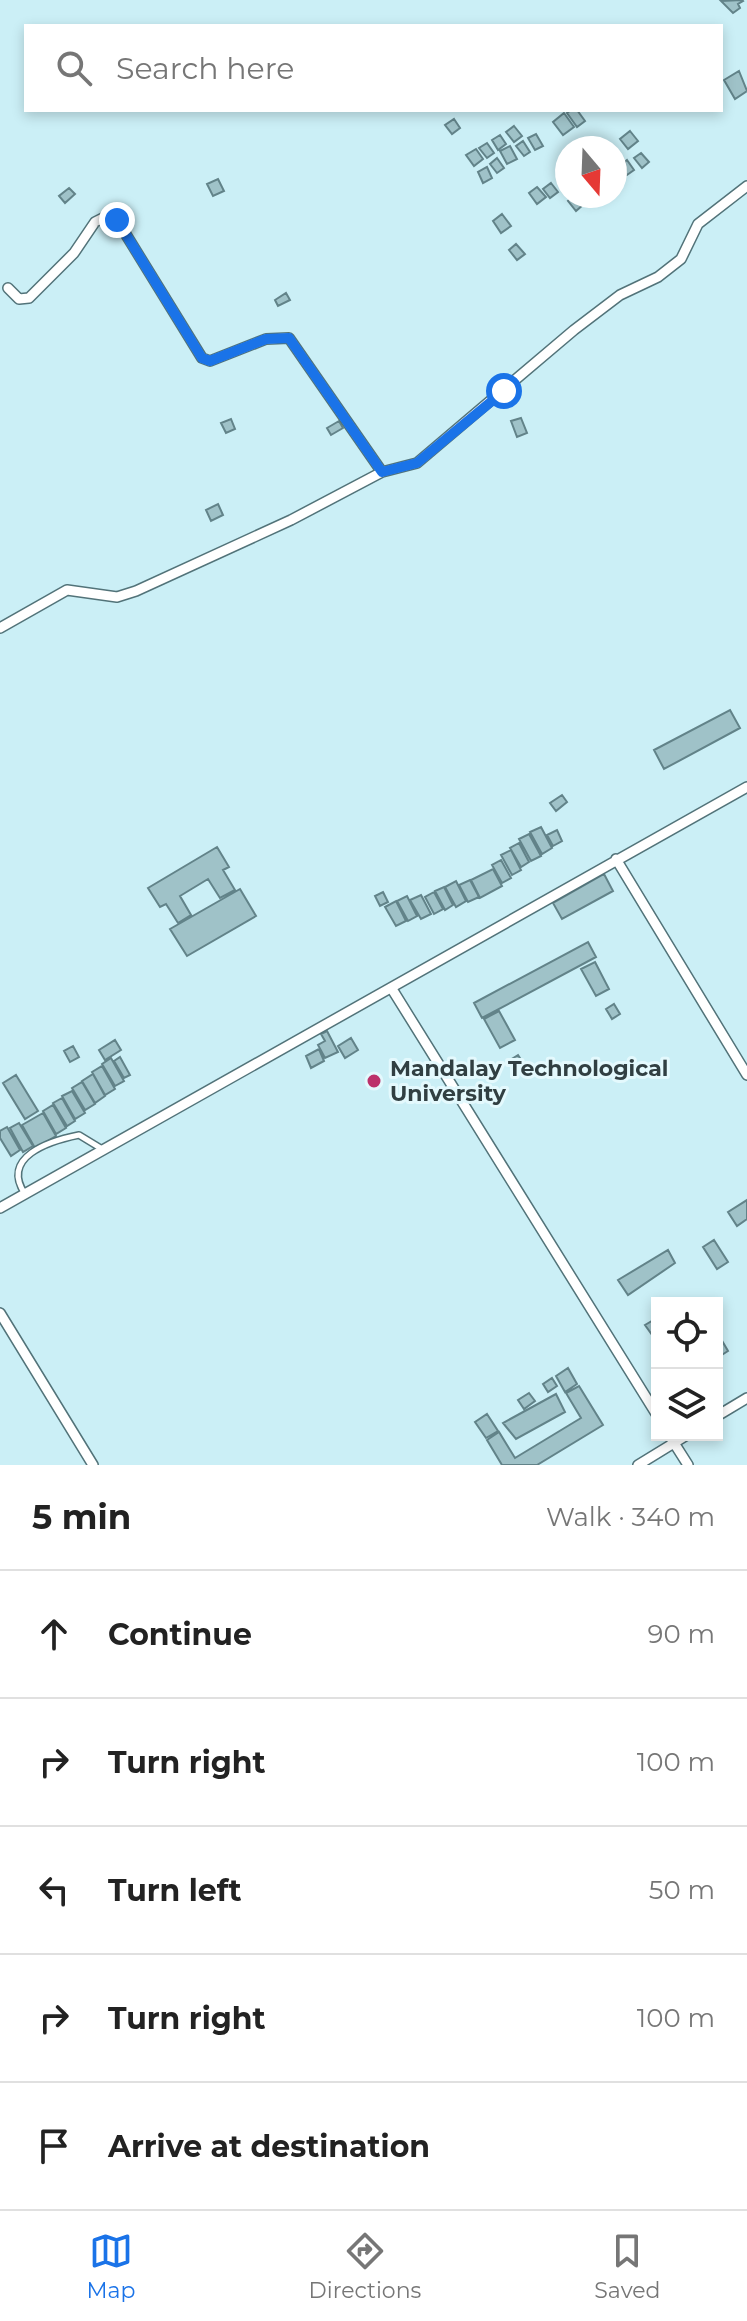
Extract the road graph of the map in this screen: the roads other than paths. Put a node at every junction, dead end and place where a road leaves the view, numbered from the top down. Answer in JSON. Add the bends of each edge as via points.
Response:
{"nodes":[{"id":1,"x":747,"y":186,"type":"edge"},
{"id":2,"x":8,"y":288,"type":"dead end"},
{"id":3,"x":382,"y":472,"type":"junction"},
{"id":4,"x":0,"y":628,"type":"edge"},
{"id":5,"x":747,"y":787,"type":"edge"},
{"id":6,"x":616,"y":859,"type":"junction"},
{"id":7,"x":392,"y":989,"type":"junction"},
{"id":8,"x":747,"y":1075,"type":"edge"},
{"id":9,"x":103,"y":1150,"type":"junction"},
{"id":10,"x":25,"y":1194,"type":"junction"},
{"id":11,"x":0,"y":1208,"type":"edge"},
{"id":12,"x":0,"y":1313,"type":"edge"},
{"id":13,"x":747,"y":1398,"type":"edge"},
{"id":14,"x":651,"y":1405,"type":"edge"},
{"id":15,"x":723,"y":1412,"type":"edge"},
{"id":16,"x":669,"y":1441,"type":"edge"},
{"id":17,"x":673,"y":1441,"type":"edge"},
{"id":18,"x":93,"y":1465,"type":"edge"},
{"id":19,"x":638,"y":1465,"type":"edge"},
{"id":20,"x":688,"y":1465,"type":"edge"}],
"edges":[{"from":1,"to":3,"type":"street","via":[[698,224],[681,259],[620,295],[417,463]]},
{"from":2,"to":3,"type":"street","via":[[19,299],[29,298],[74,253],[95,222],[109,215],[202,358],[210,361],[266,339],[289,338]]},
{"from":3,"to":4,"type":"street","via":[[136,591],[117,597],[67,590]]},
{"from":5,"to":6,"type":"street"},
{"from":6,"to":7,"type":"street"},
{"from":6,"to":8,"type":"street"},
{"from":7,"to":9,"type":"street"},
{"from":7,"to":14,"type":"street"},
{"from":9,"to":10,"type":"street"},
{"from":9,"to":10,"type":"lane","via":[[79,1135],[58,1139],[19,1162],[16,1182]]},
{"from":10,"to":11,"type":"street"},
{"from":12,"to":18,"type":"street"},
{"from":13,"to":15,"type":"street"},
{"from":16,"to":19,"type":"street"},
{"from":17,"to":20,"type":"street"}]}
